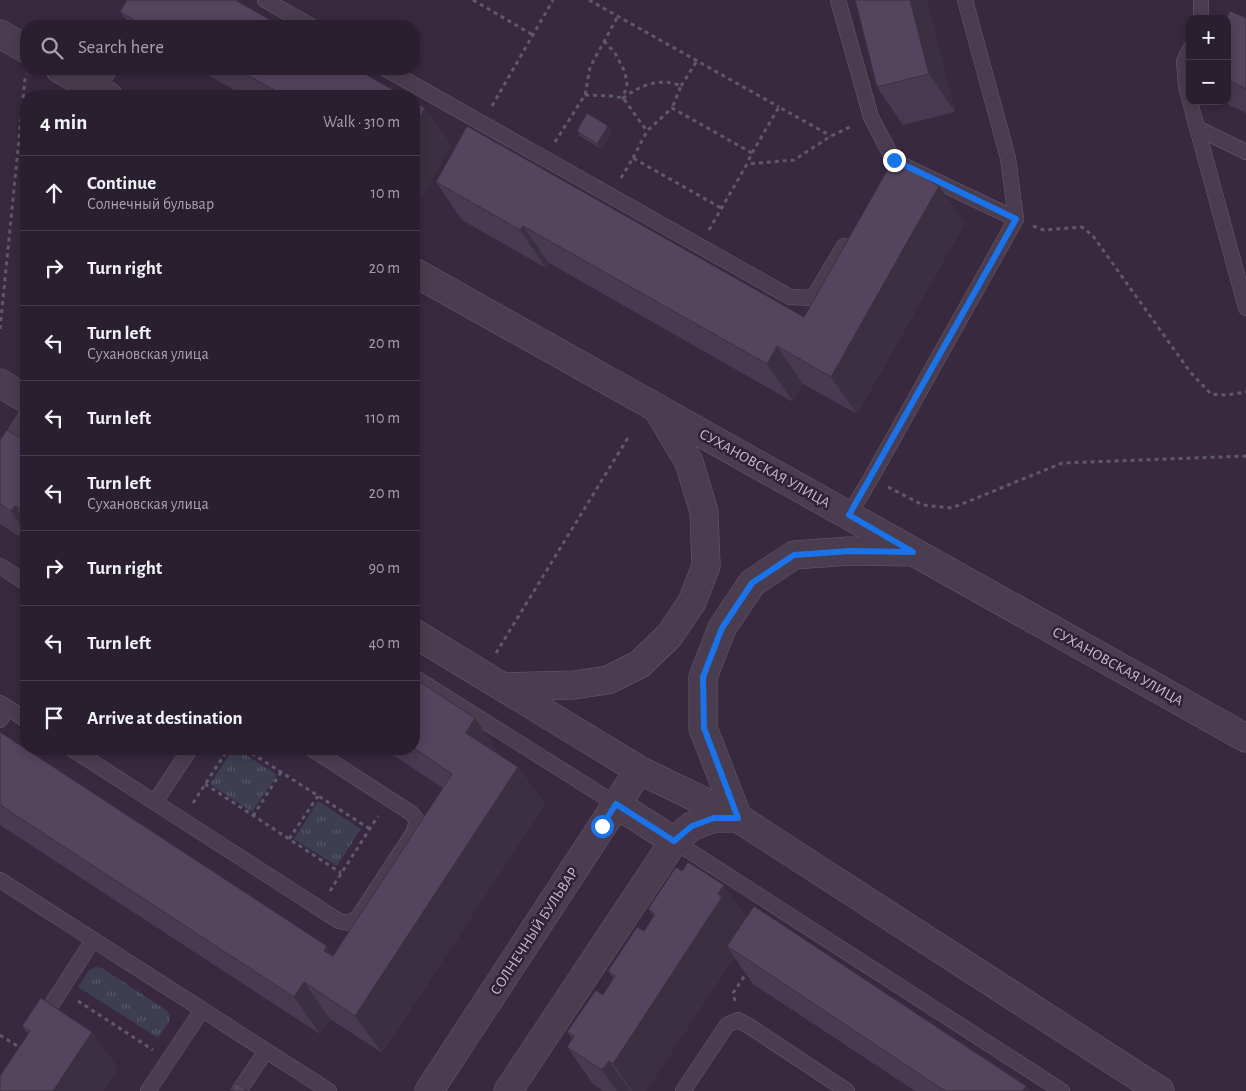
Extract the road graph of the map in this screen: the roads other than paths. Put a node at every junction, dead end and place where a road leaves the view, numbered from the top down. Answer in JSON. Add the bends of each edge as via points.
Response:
{"nodes":[{"id":1,"x":265,"y":0,"type":"edge"},
{"id":2,"x":838,"y":0,"type":"edge"},
{"id":3,"x":965,"y":0,"type":"edge"},
{"id":4,"x":1201,"y":0,"type":"edge"},
{"id":5,"x":1200,"y":15,"type":"edge"},
{"id":6,"x":300,"y":20,"type":"edge"},
{"id":7,"x":0,"y":34,"type":"edge"},
{"id":8,"x":20,"y":46,"type":"edge"},
{"id":9,"x":1186,"y":57,"type":"edge"},
{"id":10,"x":77,"y":75,"type":"edge"},
{"id":11,"x":397,"y":75,"type":"edge"},
{"id":12,"x":105,"y":85,"type":"edge"},
{"id":13,"x":1197,"y":128,"type":"junction"},
{"id":14,"x":1246,"y":152,"type":"edge"},
{"id":15,"x":1016,"y":219,"type":"junction"},
{"id":16,"x":850,"y":237,"type":"edge"},
{"id":17,"x":420,"y":275,"type":"edge"},
{"id":18,"x":1246,"y":308,"type":"edge"},
{"id":19,"x":0,"y":383,"type":"edge"},
{"id":20,"x":20,"y":395,"type":"edge"},
{"id":21,"x":657,"y":408,"type":"junction"},
{"id":22,"x":20,"y":437,"type":"edge"},
{"id":23,"x":0,"y":458,"type":"edge"},
{"id":24,"x":849,"y":515,"type":"junction"},
{"id":25,"x":913,"y":552,"type":"junction"},
{"id":26,"x":0,"y":566,"type":"edge"},
{"id":27,"x":20,"y":579,"type":"edge"},
{"id":28,"x":420,"y":637,"type":"edge"},
{"id":29,"x":420,"y":680,"type":"edge"},
{"id":30,"x":492,"y":681,"type":"junction"},
{"id":31,"x":3,"y":710,"type":"edge"},
{"id":32,"x":20,"y":717,"type":"edge"},
{"id":33,"x":1246,"y":738,"type":"edge"},
{"id":34,"x":81,"y":755,"type":"edge"},
{"id":35,"x":186,"y":755,"type":"edge"},
{"id":36,"x":321,"y":755,"type":"edge"},
{"id":37,"x":640,"y":770,"type":"junction"},
{"id":38,"x":155,"y":802,"type":"junction"},
{"id":39,"x":616,"y":804,"type":"junction"},
{"id":40,"x":738,"y":818,"type":"junction"},
{"id":41,"x":674,"y":841,"type":"junction"},
{"id":42,"x":0,"y":880,"type":"edge"},
{"id":43,"x":93,"y":940,"type":"junction"},
{"id":44,"x":202,"y":1010,"type":"junction"},
{"id":45,"x":22,"y":1049,"type":"edge"},
{"id":46,"x":266,"y":1051,"type":"junction"},
{"id":47,"x":148,"y":1091,"type":"edge"},
{"id":48,"x":240,"y":1091,"type":"edge"},
{"id":49,"x":329,"y":1091,"type":"edge"},
{"id":50,"x":430,"y":1091,"type":"edge"},
{"id":51,"x":508,"y":1091,"type":"edge"},
{"id":52,"x":683,"y":1091,"type":"edge"},
{"id":53,"x":847,"y":1091,"type":"edge"},
{"id":54,"x":1062,"y":1091,"type":"edge"},
{"id":55,"x":1160,"y":1091,"type":"edge"}],
"edges":[{"from":1,"to":6,"type":"lane"},
{"from":2,"to":15,"type":"lane","via":[[871,117],[891,165]]},
{"from":3,"to":15,"type":"lane","via":[[1008,158]]},
{"from":4,"to":5,"type":"lane"},
{"from":7,"to":8,"type":"street"},
{"from":9,"to":13,"type":"lane","via":[[1186,87]]},
{"from":10,"to":12,"type":"street"},
{"from":11,"to":16,"type":"lane","via":[[790,297],[813,298]]},
{"from":13,"to":14,"type":"lane"},
{"from":13,"to":18,"type":"lane"},
{"from":15,"to":24,"type":"lane"},
{"from":17,"to":21,"type":"street","name":"СУХАНОВСКАЯ УЛИЦА"},
{"from":19,"to":20,"type":"street"},
{"from":21,"to":24,"type":"street","name":"СУХАНОВСКАЯ УЛИЦА"},
{"from":21,"to":30,"type":"street","via":[[689,462],[704,512],[706,566],[692,602],[669,636],[640,664],[608,680],[574,684]]},
{"from":22,"to":23,"type":"lane"},
{"from":24,"to":25,"type":"street","name":"СУХАНОВСКАЯ УЛИЦА"},
{"from":25,"to":33,"type":"street","name":"СУХАНОВСКАЯ УЛИЦА"},
{"from":25,"to":40,"type":"street","via":[[850,551],[794,555],[752,583],[722,628],[703,677],[704,728]]},
{"from":26,"to":27,"type":"lane"},
{"from":28,"to":30,"type":"street"},
{"from":29,"to":39,"type":"lane"},
{"from":30,"to":37,"type":"street"},
{"from":31,"to":32,"type":"lane"},
{"from":34,"to":38,"type":"lane"},
{"from":35,"to":38,"type":"lane"},
{"from":36,"to":38,"type":"lane","via":[[417,820],[414,832],[359,916],[349,923],[338,921]]},
{"from":37,"to":39,"type":"street","name":"СОЛНЕЧНЫЙ БУЛЬВАР"},
{"from":37,"to":40,"type":"street"},
{"from":39,"to":41,"type":"street"},
{"from":39,"to":50,"type":"street","name":"СОЛНЕЧНЫЙ БУЛЬВАР"},
{"from":40,"to":41,"type":"street","via":[[714,818],[692,826]]},
{"from":40,"to":55,"type":"street"},
{"from":41,"to":51,"type":"street"},
{"from":41,"to":54,"type":"lane"},
{"from":42,"to":43,"type":"lane"},
{"from":43,"to":44,"type":"lane"},
{"from":43,"to":45,"type":"lane"},
{"from":44,"to":46,"type":"lane"},
{"from":44,"to":47,"type":"lane"},
{"from":46,"to":48,"type":"lane"},
{"from":46,"to":49,"type":"lane"},
{"from":52,"to":53,"type":"lane","via":[[726,1025],[738,1020]]}]}
